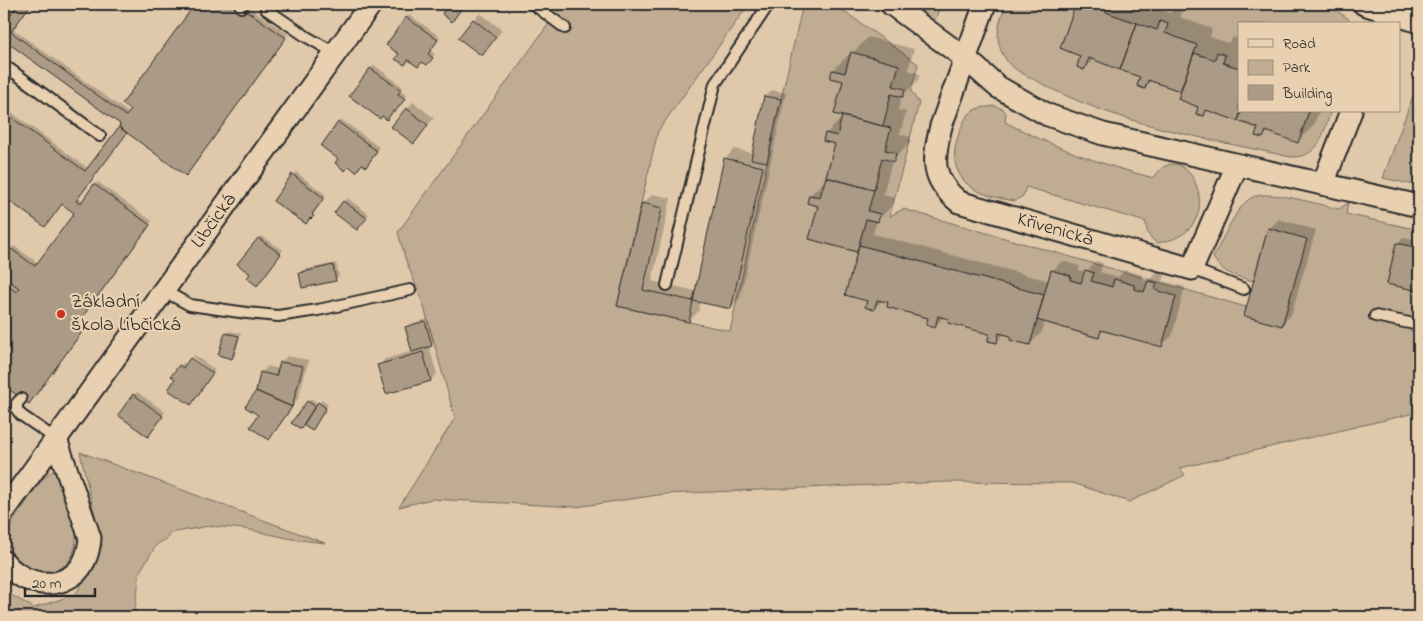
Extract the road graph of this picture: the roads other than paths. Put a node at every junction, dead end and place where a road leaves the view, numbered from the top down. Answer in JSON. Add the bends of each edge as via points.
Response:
{"nodes":[{"id":1,"x":371,"y":4,"type":"edge"},
{"id":2,"x":533,"y":4,"type":"edge"},
{"id":3,"x":768,"y":4,"type":"edge"},
{"id":4,"x":891,"y":4,"type":"edge"},
{"id":5,"x":985,"y":4,"type":"edge"},
{"id":6,"x":1364,"y":4,"type":"edge"},
{"id":7,"x":266,"y":9,"type":"dead end"},
{"id":8,"x":1388,"y":13,"type":"edge"},
{"id":9,"x":1419,"y":22,"type":"edge"},
{"id":10,"x":565,"y":28,"type":"dead end"},
{"id":11,"x":335,"y":53,"type":"junction"},
{"id":12,"x":966,"y":58,"type":"junction"},
{"id":13,"x":4,"y":65,"type":"edge"},
{"id":14,"x":1351,"y":112,"type":"edge"},
{"id":15,"x":100,"y":136,"type":"dead end"},
{"id":16,"x":1238,"y":164,"type":"junction"},
{"id":17,"x":1323,"y":184,"type":"junction"},
{"id":18,"x":1419,"y":206,"type":"edge"},
{"id":19,"x":1192,"y":270,"type":"junction"},
{"id":20,"x":667,"y":285,"type":"dead end"},
{"id":21,"x":1244,"y":289,"type":"dead end"},
{"id":22,"x":162,"y":290,"type":"junction"},
{"id":23,"x":410,"y":290,"type":"dead end"},
{"id":24,"x":1375,"y":316,"type":"dead end"},
{"id":25,"x":1419,"y":325,"type":"edge"},
{"id":26,"x":21,"y":399,"type":"dead end"},
{"id":27,"x":56,"y":438,"type":"junction"},
{"id":28,"x":4,"y":510,"type":"edge"},
{"id":29,"x":4,"y":562,"type":"edge"}],
"edges":[{"from":1,"to":11,"type":"street","name":"Libčická"},
{"from":2,"to":10,"type":"lane"},
{"from":3,"to":20,"type":"lane","via":[[715,84]]},
{"from":4,"to":12,"type":"street"},
{"from":5,"to":12,"type":"street","name":"Křivenická"},
{"from":6,"to":8,"type":"street"},
{"from":7,"to":11,"type":"lane"},
{"from":8,"to":9,"type":"street"},
{"from":11,"to":22,"type":"street","name":"Libčická"},
{"from":12,"to":16,"type":"street","via":[[998,87],[1048,115],[1103,134]]},
{"from":12,"to":19,"type":"street","name":"Křivenická","via":[[937,144],[935,162],[938,177],[947,192],[959,202]]},
{"from":13,"to":15,"type":"lane"},
{"from":14,"to":17,"type":"street"},
{"from":16,"to":17,"type":"street"},
{"from":16,"to":19,"type":"street"},
{"from":17,"to":18,"type":"street"},
{"from":19,"to":21,"type":"lane"},
{"from":22,"to":23,"type":"lane","via":[[190,304],[278,316]]},
{"from":22,"to":27,"type":"street","name":"Libčická"},
{"from":24,"to":25,"type":"lane"},
{"from":26,"to":27,"type":"lane","via":[[17,410],[21,415]]},
{"from":27,"to":28,"type":"street","name":"Libčická"},
{"from":27,"to":29,"type":"street","via":[[90,538],[89,552],[70,578],[57,583],[22,578]]}]}
